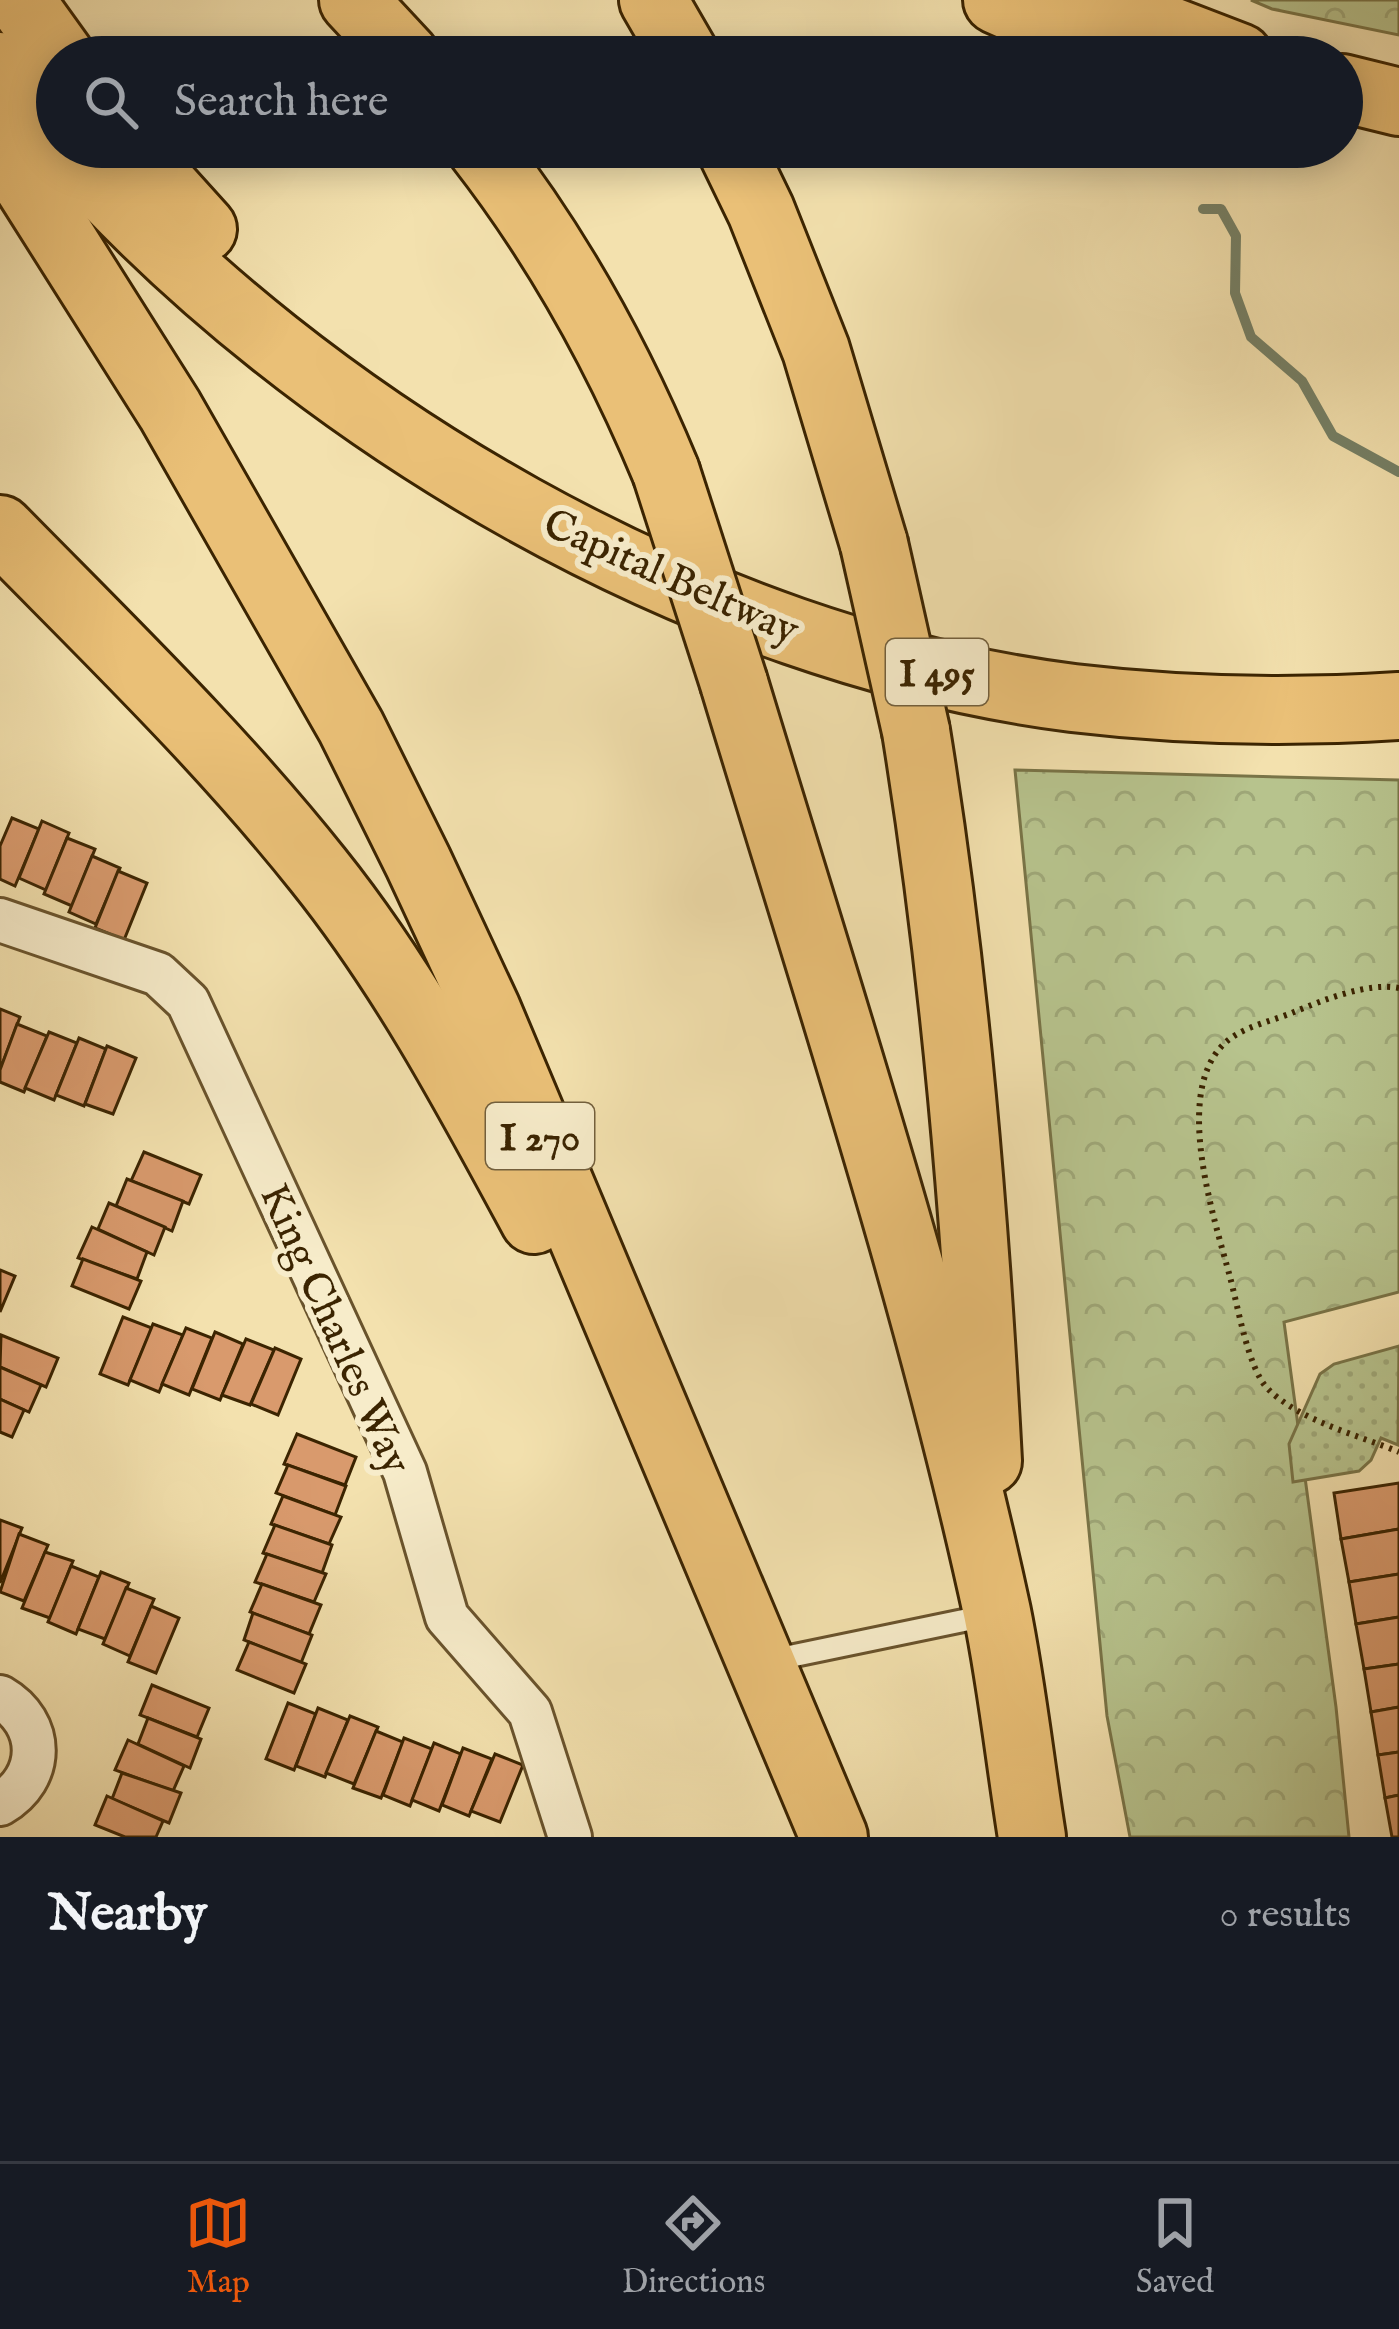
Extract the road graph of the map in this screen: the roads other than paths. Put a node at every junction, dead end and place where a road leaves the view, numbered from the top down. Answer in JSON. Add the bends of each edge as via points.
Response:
{"nodes":[{"id":1,"x":20,"y":0,"type":"edge"},
{"id":2,"x":353,"y":0,"type":"edge"},
{"id":3,"x":653,"y":0,"type":"edge"},
{"id":4,"x":997,"y":0,"type":"edge"},
{"id":5,"x":1090,"y":0,"type":"edge"},
{"id":6,"x":46,"y":36,"type":"edge"},
{"id":7,"x":386,"y":36,"type":"edge"},
{"id":8,"x":674,"y":36,"type":"edge"},
{"id":9,"x":1078,"y":36,"type":"edge"},
{"id":10,"x":1184,"y":36,"type":"edge"},
{"id":11,"x":0,"y":65,"type":"edge"},
{"id":12,"x":1363,"y":94,"type":"edge"},
{"id":13,"x":1399,"y":103,"type":"edge"},
{"id":14,"x":36,"y":110,"type":"edge"},
{"id":15,"x":1363,"y":131,"type":"edge"},
{"id":16,"x":1399,"y":139,"type":"edge"},
{"id":17,"x":0,"y":141,"type":"edge"},
{"id":18,"x":84,"y":168,"type":"edge"},
{"id":19,"x":148,"y":168,"type":"edge"},
{"id":20,"x":494,"y":168,"type":"edge"},
{"id":21,"x":740,"y":168,"type":"edge"},
{"id":22,"x":506,"y":501,"type":"junction"},
{"id":23,"x":0,"y":529,"type":"edge"},
{"id":24,"x":1399,"y":706,"type":"edge"},
{"id":25,"x":0,"y":920,"type":"edge"},
{"id":26,"x":714,"y":1550,"type":"junction"},
{"id":27,"x":997,"y":1614,"type":"junction"},
{"id":28,"x":761,"y":1662,"type":"junction"},
{"id":29,"x":0,"y":1696,"type":"edge"},
{"id":30,"x":8,"y":1815,"type":"edge"},
{"id":31,"x":570,"y":1837,"type":"edge"},
{"id":32,"x":833,"y":1837,"type":"edge"},
{"id":33,"x":1032,"y":1837,"type":"edge"}],
"edges":[{"from":1,"to":6,"type":"highway"},
{"from":2,"to":7,"type":"highway"},
{"from":3,"to":8,"type":"highway"},
{"from":4,"to":9,"type":"highway"},
{"from":5,"to":10,"type":"highway"},
{"from":11,"to":14,"type":"highway"},
{"from":12,"to":13,"type":"highway"},
{"from":15,"to":16,"type":"highway"},
{"from":17,"to":26,"type":"highway","number":"I 270","via":[[170,410],[351,728],[487,1010]]},
{"from":18,"to":22,"type":"highway","name":"Capital Beltway","number":"I 495","via":[[234,309]]},
{"from":19,"to":22,"type":"highway","via":[[346,372]]},
{"from":20,"to":27,"type":"highway","bridge":true,"via":[[575,286],[666,472],[887,1191]]},
{"from":21,"to":27,"type":"highway","bridge":true,"via":[[816,350],[874,544],[916,731],[959,1067]]},
{"from":22,"to":24,"type":"highway","name":"Capital Beltway","number":"I 495","via":[[685,588],[818,638],[944,673],[1196,710]]},
{"from":23,"to":26,"type":"highway","via":[[232,766],[382,959],[472,1104]]},
{"from":25,"to":31,"type":"street","name":"King Charles Way","via":[[158,974],[188,1002],[405,1472],[448,1617],[530,1712]]},
{"from":26,"to":28,"type":"highway","number":"I 270"},
{"from":27,"to":28,"type":"lane"},
{"from":27,"to":33,"type":"highway"},
{"from":28,"to":32,"type":"highway","number":"I 270"},
{"from":29,"to":30,"type":"street","via":[[24,1716],[35,1748]]}]}
